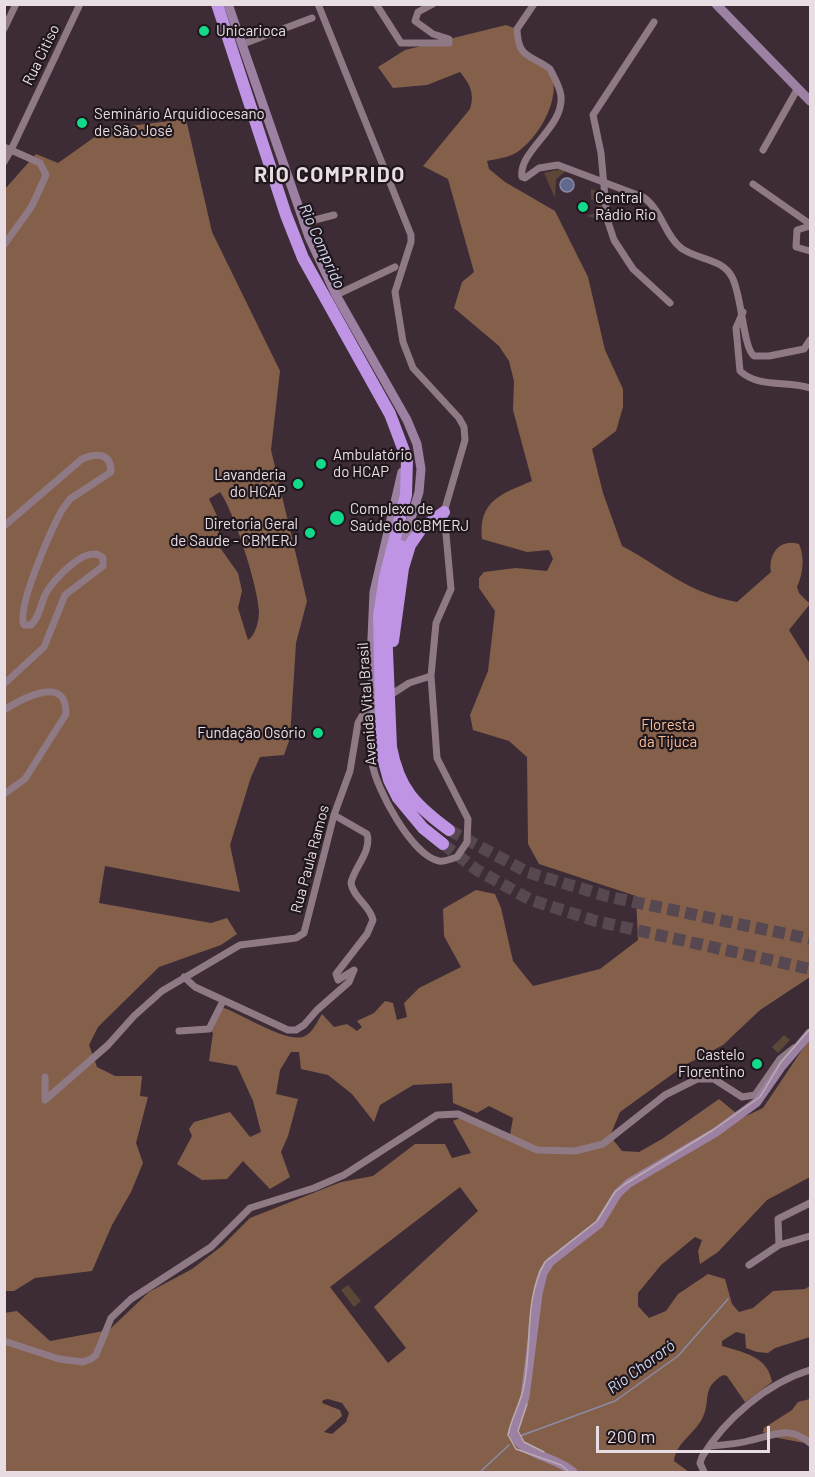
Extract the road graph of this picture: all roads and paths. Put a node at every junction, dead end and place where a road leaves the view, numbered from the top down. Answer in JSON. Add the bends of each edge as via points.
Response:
{"nodes":[{"id":1,"x":16,"y":4,"type":"edge"},
{"id":2,"x":80,"y":4,"type":"edge"},
{"id":3,"x":215,"y":4,"type":"edge"},
{"id":4,"x":224,"y":4,"type":"edge"},
{"id":5,"x":228,"y":4,"type":"edge"},
{"id":6,"x":318,"y":4,"type":"edge"},
{"id":7,"x":376,"y":4,"type":"edge"},
{"id":8,"x":433,"y":4,"type":"edge"},
{"id":9,"x":534,"y":4,"type":"edge"},
{"id":10,"x":716,"y":4,"type":"edge"},
{"id":11,"x":312,"y":18,"type":"dead end"},
{"id":12,"x":654,"y":22,"type":"dead end"},
{"id":13,"x":4,"y":29,"type":"edge"},
{"id":14,"x":243,"y":44,"type":"junction"},
{"id":15,"x":798,"y":88,"type":"junction"},
{"id":16,"x":259,"y":89,"type":"junction"},
{"id":17,"x":241,"y":95,"type":"junction"},
{"id":18,"x":810,"y":101,"type":"edge"},
{"id":19,"x":8,"y":148,"type":"edge"},
{"id":20,"x":763,"y":150,"type":"dead end"},
{"id":21,"x":4,"y":162,"type":"edge"},
{"id":22,"x":604,"y":182,"type":"junction"},
{"id":23,"x":753,"y":184,"type":"dead end"},
{"id":24,"x":334,"y":214,"type":"dead end"},
{"id":25,"x":303,"y":223,"type":"junction"},
{"id":26,"x":810,"y":225,"type":"edge"},
{"id":27,"x":4,"y":245,"type":"edge"},
{"id":28,"x":810,"y":251,"type":"edge"},
{"id":29,"x":394,"y":267,"type":"dead end"},
{"id":30,"x":336,"y":295,"type":"junction"},
{"id":31,"x":323,"y":302,"type":"junction"},
{"id":32,"x":670,"y":303,"type":"dead end"},
{"id":33,"x":743,"y":312,"type":"junction"},
{"id":34,"x":810,"y":340,"type":"edge"},
{"id":35,"x":807,"y":349,"type":"edge"},
{"id":36,"x":810,"y":388,"type":"edge"},
{"id":37,"x":444,"y":512,"type":"junction"},
{"id":38,"x":4,"y":526,"type":"edge"},
{"id":39,"x":382,"y":560,"type":"junction"},
{"id":40,"x":399,"y":564,"type":"junction"},
{"id":41,"x":389,"y":578,"type":"junction"},
{"id":42,"x":393,"y":641,"type":"junction"},
{"id":43,"x":431,"y":676,"type":"junction"},
{"id":44,"x":4,"y":684,"type":"edge"},
{"id":45,"x":4,"y":710,"type":"edge"},
{"id":46,"x":376,"y":739,"type":"junction"},
{"id":47,"x":395,"y":766,"type":"junction"},
{"id":48,"x":4,"y":794,"type":"edge"},
{"id":49,"x":334,"y":815,"type":"junction"},
{"id":50,"x":412,"y":817,"type":"junction"},
{"id":51,"x":449,"y":830,"type":"tunnel mouth"},
{"id":52,"x":443,"y":844,"type":"tunnel mouth"},
{"id":53,"x":184,"y":977,"type":"junction"},
{"id":54,"x":223,"y":1001,"type":"junction"},
{"id":55,"x":179,"y":1031,"type":"dead end"},
{"id":56,"x":810,"y":1033,"type":"edge"},
{"id":57,"x":804,"y":1041,"type":"junction"},
{"id":58,"x":45,"y":1077,"type":"dead end"},
{"id":59,"x":810,"y":1203,"type":"edge"},
{"id":60,"x":810,"y":1236,"type":"edge"},
{"id":61,"x":779,"y":1245,"type":"junction"},
{"id":62,"x":749,"y":1265,"type":"dead end"},
{"id":63,"x":4,"y":1341,"type":"edge"},
{"id":64,"x":810,"y":1370,"type":"edge"},
{"id":65,"x":810,"y":1443,"type":"edge"},
{"id":66,"x":710,"y":1446,"type":"junction"},
{"id":67,"x":573,"y":1473,"type":"edge"},
{"id":68,"x":704,"y":1473,"type":"edge"}],
"edges":[{"from":1,"to":13,"type":"street"},
{"from":2,"to":19,"type":"street","name":"Rua Citiso"},
{"from":3,"to":17,"type":"main road"},
{"from":3,"to":41,"type":"highway","via":[[299,250],[390,414],[404,450],[406,495]]},
{"from":4,"to":41,"type":"highway","via":[[307,246],[411,444],[414,495]]},
{"from":5,"to":14,"type":"main road"},
{"from":6,"to":37,"type":"street","via":[[411,235],[395,292],[407,356],[464,427],[462,453]]},
{"from":7,"to":8,"type":"street","via":[[401,43],[449,43],[415,21],[418,12]]},
{"from":9,"to":22,"type":"street","via":[[517,29],[519,48],[550,69],[561,98],[554,121],[523,165],[522,177],[539,168],[558,165]]},
{"from":10,"to":15,"type":"main road"},
{"from":11,"to":14,"type":"street"},
{"from":12,"to":22,"type":"street","via":[[593,111]]},
{"from":14,"to":16,"type":"main road"},
{"from":15,"to":18,"type":"main road"},
{"from":15,"to":20,"type":"street"},
{"from":16,"to":17,"type":"main road"},
{"from":16,"to":25,"type":"main road"},
{"from":17,"to":31,"type":"main road","via":[[288,232]]},
{"from":19,"to":21,"type":"street","name":"Rua Citiso"},
{"from":19,"to":27,"type":"street","via":[[40,163],[46,175],[32,206]]},
{"from":22,"to":32,"type":"street","via":[[607,219],[614,240],[633,269]]},
{"from":22,"to":33,"type":"street","via":[[652,203],[680,247],[726,269],[735,283]]},
{"from":23,"to":26,"type":"street"},
{"from":24,"to":25,"type":"street"},
{"from":25,"to":30,"type":"main road"},
{"from":26,"to":28,"type":"street","via":[[797,230],[795,240],[796,247]]},
{"from":29,"to":30,"type":"street"},
{"from":30,"to":31,"type":"main road"},
{"from":30,"to":40,"type":"main road","via":[[406,420],[420,459],[419,492]]},
{"from":31,"to":39,"type":"main road","via":[[391,422],[401,454],[401,477]]},
{"from":33,"to":35,"type":"street","via":[[747,348],[754,357]]},
{"from":33,"to":36,"type":"street","via":[[736,325],[735,341],[742,374],[771,384]]},
{"from":34,"to":35,"type":"street"},
{"from":37,"to":42,"type":"highway","via":[[421,529],[410,545]]},
{"from":37,"to":43,"type":"street","via":[[452,585],[436,623]]},
{"from":38,"to":44,"type":"street","via":[[82,459],[95,453],[109,461],[111,472],[69,499],[62,510],[25,603],[24,625],[31,626],[45,595],[80,558],[99,554],[103,567],[65,595],[44,647]]},
{"from":39,"to":40,"type":"main road"},
{"from":39,"to":46,"type":"main road","via":[[371,628]]},
{"from":40,"to":42,"type":"highway"},
{"from":41,"to":47,"type":"highway","name":"Avenida Vital Brasil","via":[[386,649]]},
{"from":41,"to":50,"type":"highway","name":"Avenida Vital Brasil","via":[[378,631],[382,754],[389,780]]},
{"from":42,"to":47,"type":"highway"},
{"from":43,"to":46,"type":"street","via":[[437,758],[468,819],[467,842],[457,857],[438,861],[429,856],[396,820],[384,801],[372,763]]},
{"from":43,"to":49,"type":"street","name":"Rua Paula Ramos","via":[[402,687],[369,710],[358,723],[350,771]]},
{"from":45,"to":48,"type":"street","via":[[42,692],[60,696],[66,705],[66,714],[25,779]]},
{"from":46,"to":50,"type":"highway","via":[[378,765],[385,784]]},
{"from":47,"to":51,"type":"highway","name":"Avenida Vital Brasil","via":[[415,803]]},
{"from":49,"to":53,"type":"street","name":"Rua Paula Ramos","via":[[304,933],[296,938],[240,945]]},
{"from":49,"to":54,"type":"street","via":[[367,834],[368,839],[351,887],[373,920],[335,977],[339,980],[352,970],[354,976],[296,1030],[282,1028]]},
{"from":50,"to":52,"type":"highway","name":"Avenida Vital Brasil"},
{"from":53,"to":54,"type":"street"},
{"from":53,"to":58,"type":"street","name":"Rua Paula Ramos","via":[[155,997],[46,1100]]},
{"from":54,"to":55,"type":"street","via":[[209,1029]]},
{"from":56,"to":57,"type":"main road"},
{"from":57,"to":63,"type":"street","via":[[780,1059],[755,1095],[742,1097],[714,1079],[697,1078],[665,1095],[611,1139],[590,1149],[537,1150],[458,1114],[437,1115],[344,1175],[250,1208],[211,1247],[131,1299],[111,1318],[91,1359],[59,1359]]},
{"from":57,"to":67,"type":"main road","via":[[760,1100],[716,1132],[629,1183],[599,1224],[550,1262],[543,1273],[525,1397],[513,1432],[518,1444],[563,1463]]},
{"from":59,"to":61,"type":"street","via":[[778,1218]]},
{"from":60,"to":61,"type":"street"},
{"from":61,"to":62,"type":"street"},
{"from":64,"to":66,"type":"street","via":[[787,1379],[757,1399],[731,1420]]},
{"from":65,"to":66,"type":"street","via":[[794,1434],[775,1432],[730,1445]]},
{"from":66,"to":68,"type":"street","via":[[700,1463]]}]}
